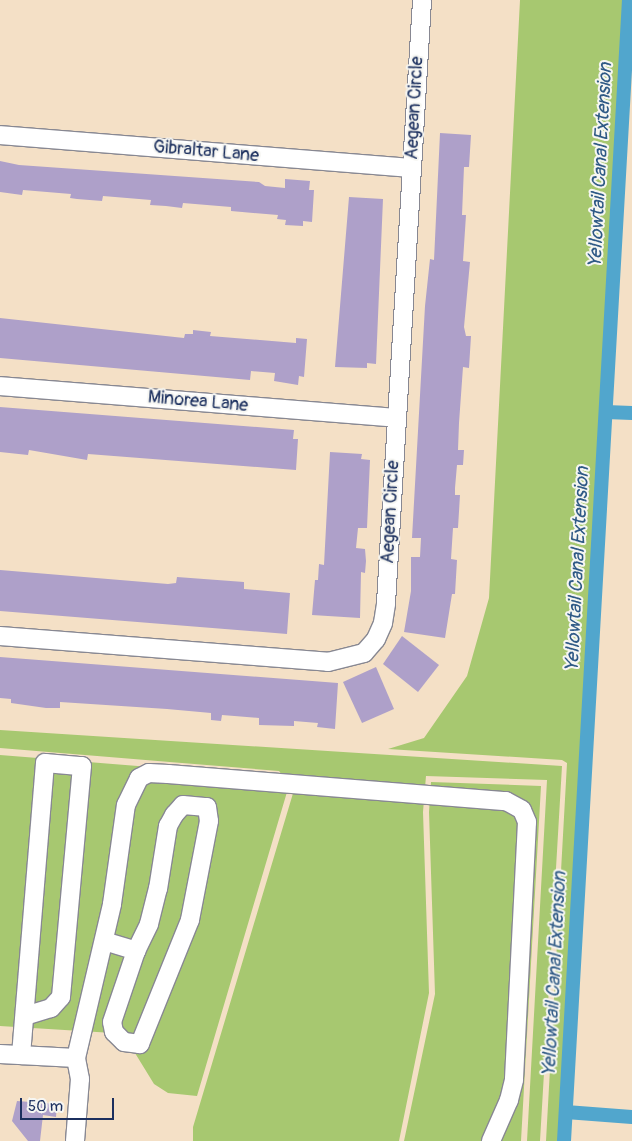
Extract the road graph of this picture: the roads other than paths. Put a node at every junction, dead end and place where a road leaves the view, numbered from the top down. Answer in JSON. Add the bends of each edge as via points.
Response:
{"nodes":[{"id":1,"x":422,"y":0,"type":"edge"},
{"id":2,"x":0,"y":135,"type":"edge"},
{"id":3,"x":412,"y":168,"type":"junction"},
{"id":4,"x":0,"y":386,"type":"edge"},
{"id":5,"x":397,"y":418,"type":"junction"},
{"id":6,"x":0,"y":636,"type":"edge"},
{"id":7,"x":104,"y":941,"type":"junction"},
{"id":8,"x":136,"y":951,"type":"junction"},
{"id":9,"x":25,"y":1016,"type":"junction"},
{"id":10,"x":0,"y":1054,"type":"edge"},
{"id":11,"x":21,"y":1055,"type":"junction"},
{"id":12,"x":76,"y":1058,"type":"junction"},
{"id":13,"x":75,"y":1141,"type":"edge"},
{"id":14,"x":491,"y":1141,"type":"edge"}],
"edges":[{"from":1,"to":3,"type":"street","name":"Aegean Circle"},
{"from":2,"to":3,"type":"street","name":"Gibraltar Lane"},
{"from":3,"to":5,"type":"street","name":"Aegean Circle"},
{"from":4,"to":5,"type":"street","name":"Minorea Lane"},
{"from":5,"to":6,"type":"street","name":"Aegean Circle","via":[[385,610],[379,631],[364,653],[328,662]]},
{"from":7,"to":8,"type":"street"},
{"from":7,"to":12,"type":"street"},
{"from":7,"to":14,"type":"street","via":[[119,866],[126,805],[132,787],[149,773],[506,801],[522,810],[527,822],[514,1080]]},
{"from":8,"to":8,"type":"street","via":[[156,897],[168,826],[183,804],[207,807],[209,822],[190,920],[140,1044],[124,1042],[114,1032],[112,1022]]},
{"from":9,"to":9,"type":"street","via":[[44,763],[82,766],[61,997],[51,1008]]},
{"from":9,"to":11,"type":"street"},
{"from":10,"to":11,"type":"street"},
{"from":11,"to":12,"type":"street"},
{"from":12,"to":13,"type":"street","via":[[80,1079]]}]}
